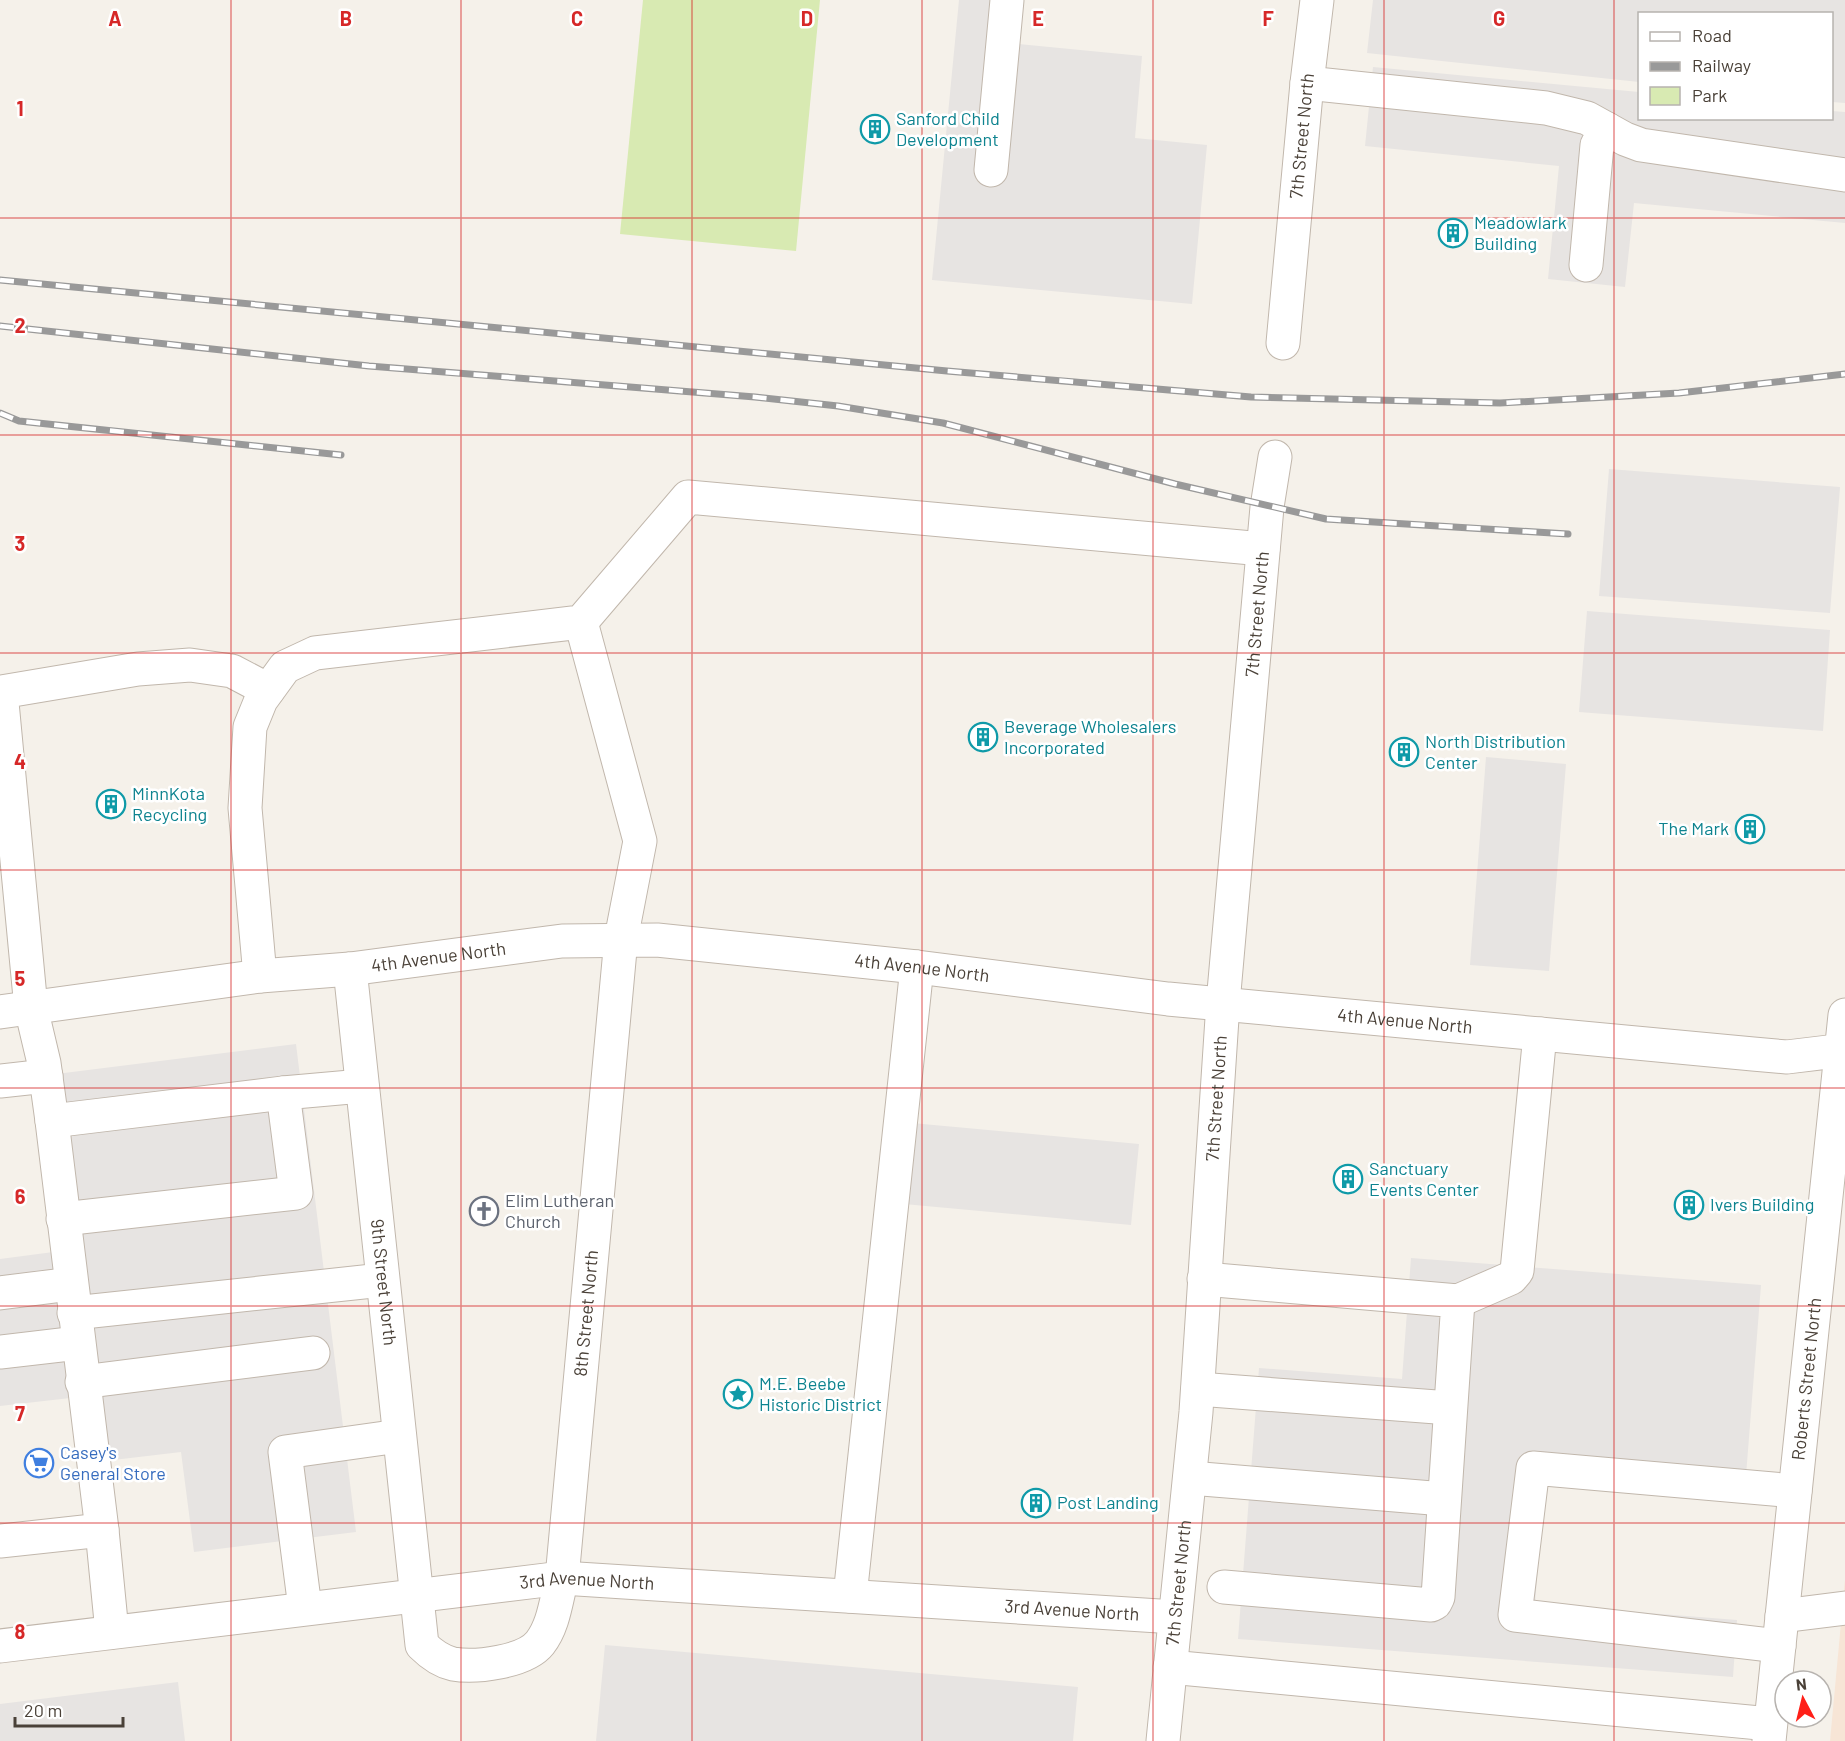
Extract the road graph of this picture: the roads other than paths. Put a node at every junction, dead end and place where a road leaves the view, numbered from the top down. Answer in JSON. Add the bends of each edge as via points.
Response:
{"nodes":[{"id":1,"x":1007,"y":0,"type":"edge"},
{"id":2,"x":1317,"y":0,"type":"edge"},
{"id":3,"x":1307,"y":83,"type":"junction"},
{"id":4,"x":1608,"y":129,"type":"junction"},
{"id":5,"x":991,"y":170,"type":"dead end"},
{"id":6,"x":1845,"y":175,"type":"edge"},
{"id":7,"x":1586,"y":265,"type":"dead end"},
{"id":8,"x":1283,"y":343,"type":"dead end"},
{"id":9,"x":1275,"y":457,"type":"dead end"},
{"id":10,"x":1263,"y":549,"type":"junction"},
{"id":11,"x":581,"y":622,"type":"junction"},
{"id":12,"x":268,"y":690,"type":"junction"},
{"id":13,"x":621,"y":939,"type":"junction"},
{"id":14,"x":917,"y":967,"type":"junction"},
{"id":15,"x":350,"y":969,"type":"junction"},
{"id":16,"x":260,"y":976,"type":"junction"},
{"id":17,"x":1223,"y":1003,"type":"junction"},
{"id":18,"x":16,"y":1010,"type":"edge"},
{"id":19,"x":1845,"y":1016,"type":"edge"},
{"id":20,"x":1539,"y":1034,"type":"junction"},
{"id":21,"x":1843,"y":1050,"type":"edge"},
{"id":22,"x":46,"y":1076,"type":"junction"},
{"id":23,"x":0,"y":1081,"type":"edge"},
{"id":24,"x":362,"y":1086,"type":"junction"},
{"id":25,"x":283,"y":1094,"type":"junction"},
{"id":26,"x":52,"y":1121,"type":"junction"},
{"id":27,"x":63,"y":1219,"type":"junction"},
{"id":28,"x":1204,"y":1279,"type":"junction"},
{"id":29,"x":382,"y":1280,"type":"junction"},
{"id":30,"x":0,"y":1293,"type":"edge"},
{"id":31,"x":1458,"y":1301,"type":"junction"},
{"id":32,"x":75,"y":1313,"type":"junction"},
{"id":33,"x":0,"y":1352,"type":"edge"},
{"id":34,"x":313,"y":1353,"type":"dead end"},
{"id":35,"x":82,"y":1382,"type":"junction"},
{"id":36,"x":1198,"y":1389,"type":"junction"},
{"id":37,"x":1450,"y":1408,"type":"junction"},
{"id":38,"x":399,"y":1436,"type":"junction"},
{"id":39,"x":1190,"y":1478,"type":"junction"},
{"id":40,"x":1795,"y":1491,"type":"junction"},
{"id":41,"x":1444,"y":1499,"type":"junction"},
{"id":42,"x":102,"y":1530,"type":"junction"},
{"id":43,"x":0,"y":1541,"type":"edge"},
{"id":44,"x":562,"y":1578,"type":"junction"},
{"id":45,"x":1224,"y":1587,"type":"dead end"},
{"id":46,"x":416,"y":1595,"type":"junction"},
{"id":47,"x":850,"y":1596,"type":"junction"},
{"id":48,"x":305,"y":1608,"type":"junction"},
{"id":49,"x":1845,"y":1608,"type":"edge"},
{"id":50,"x":1175,"y":1617,"type":"junction"},
{"id":51,"x":1780,"y":1631,"type":"junction"},
{"id":52,"x":112,"y":1632,"type":"junction"},
{"id":53,"x":0,"y":1646,"type":"edge"},
{"id":54,"x":1170,"y":1667,"type":"junction"},
{"id":55,"x":1769,"y":1732,"type":"edge"},
{"id":56,"x":1163,"y":1741,"type":"edge"}],
"edges":[{"from":1,"to":5,"type":"street"},
{"from":2,"to":3,"type":"street","name":"7th Street North"},
{"from":3,"to":4,"type":"street","via":[[1546,108],[1587,118]]},
{"from":3,"to":8,"type":"street","name":"7th Street North"},
{"from":4,"to":6,"type":"street","via":[[1641,145]]},
{"from":4,"to":7,"type":"street","via":[[1597,145]]},
{"from":9,"to":10,"type":"street","name":"7th Street North"},
{"from":10,"to":11,"type":"street","via":[[688,497]]},
{"from":10,"to":17,"type":"street","name":"7th Street North"},
{"from":11,"to":12,"type":"street","via":[[315,653],[285,667]]},
{"from":11,"to":13,"type":"street","name":"8th Street North","via":[[640,841]]},
{"from":12,"to":16,"type":"street","via":[[250,727],[245,808]]},
{"from":12,"to":18,"type":"street","via":[[232,671],[190,665],[138,669],[1,692]]},
{"from":13,"to":14,"type":"street","name":"4th Avenue North"},
{"from":13,"to":15,"type":"street","name":"4th Avenue North","via":[[562,941]]},
{"from":13,"to":44,"type":"street","name":"8th Street North"},
{"from":14,"to":17,"type":"street","name":"4th Avenue North"},
{"from":14,"to":47,"type":"street"},
{"from":15,"to":16,"type":"street","name":"4th Avenue North"},
{"from":15,"to":24,"type":"street","name":"9th Street North"},
{"from":16,"to":18,"type":"street","name":"4th Avenue North"},
{"from":17,"to":20,"type":"street","name":"4th Avenue North"},
{"from":17,"to":28,"type":"street","name":"7th Street North"},
{"from":18,"to":22,"type":"street"},
{"from":19,"to":21,"type":"street","name":"Roberts Street North"},
{"from":20,"to":21,"type":"street","name":"4th Avenue North","via":[[1787,1057]]},
{"from":20,"to":31,"type":"street","via":[[1517,1270],[1510,1278]]},
{"from":21,"to":40,"type":"street","name":"Roberts Street North"},
{"from":22,"to":23,"type":"street"},
{"from":22,"to":26,"type":"street"},
{"from":24,"to":25,"type":"street"},
{"from":24,"to":29,"type":"street","name":"9th Street North"},
{"from":25,"to":26,"type":"street"},
{"from":25,"to":27,"type":"street","via":[[296,1193]]},
{"from":26,"to":27,"type":"street"},
{"from":27,"to":32,"type":"street"},
{"from":28,"to":31,"type":"street"},
{"from":28,"to":36,"type":"street","name":"7th Street North"},
{"from":29,"to":32,"type":"street"},
{"from":29,"to":38,"type":"street","name":"9th Street North"},
{"from":30,"to":32,"type":"street"},
{"from":31,"to":37,"type":"street"},
{"from":32,"to":33,"type":"street"},
{"from":32,"to":35,"type":"street"},
{"from":34,"to":35,"type":"street"},
{"from":35,"to":42,"type":"street"},
{"from":36,"to":37,"type":"street"},
{"from":36,"to":39,"type":"street","name":"7th Street North"},
{"from":37,"to":41,"type":"street"},
{"from":38,"to":46,"type":"street","name":"9th Street North"},
{"from":38,"to":48,"type":"street","via":[[285,1452]]},
{"from":39,"to":41,"type":"street"},
{"from":39,"to":50,"type":"street","name":"7th Street North"},
{"from":40,"to":51,"type":"street","name":"Roberts Street North"},
{"from":40,"to":51,"type":"street","via":[[1533,1468],[1515,1615]]},
{"from":41,"to":45,"type":"street","via":[[1437,1598],[1431,1605]]},
{"from":42,"to":43,"type":"street"},
{"from":42,"to":52,"type":"street"},
{"from":44,"to":46,"type":"street","name":"3rd Avenue North"},
{"from":44,"to":46,"type":"street","name":"8th Street North","via":[[549,1629],[538,1646],[499,1662],[452,1664],[434,1657],[422,1645]]},
{"from":44,"to":47,"type":"street","name":"3rd Avenue North"},
{"from":46,"to":48,"type":"street","name":"3rd Avenue North"},
{"from":47,"to":50,"type":"street","name":"3rd Avenue North"},
{"from":48,"to":52,"type":"street","name":"3rd Avenue North"},
{"from":49,"to":51,"type":"street"},
{"from":50,"to":54,"type":"street","name":"7th Street North"},
{"from":51,"to":55,"type":"street","name":"Roberts Street North"},
{"from":52,"to":53,"type":"street","name":"3rd Avenue North"},
{"from":54,"to":55,"type":"street"},
{"from":54,"to":56,"type":"street","name":"7th Street North"}]}
